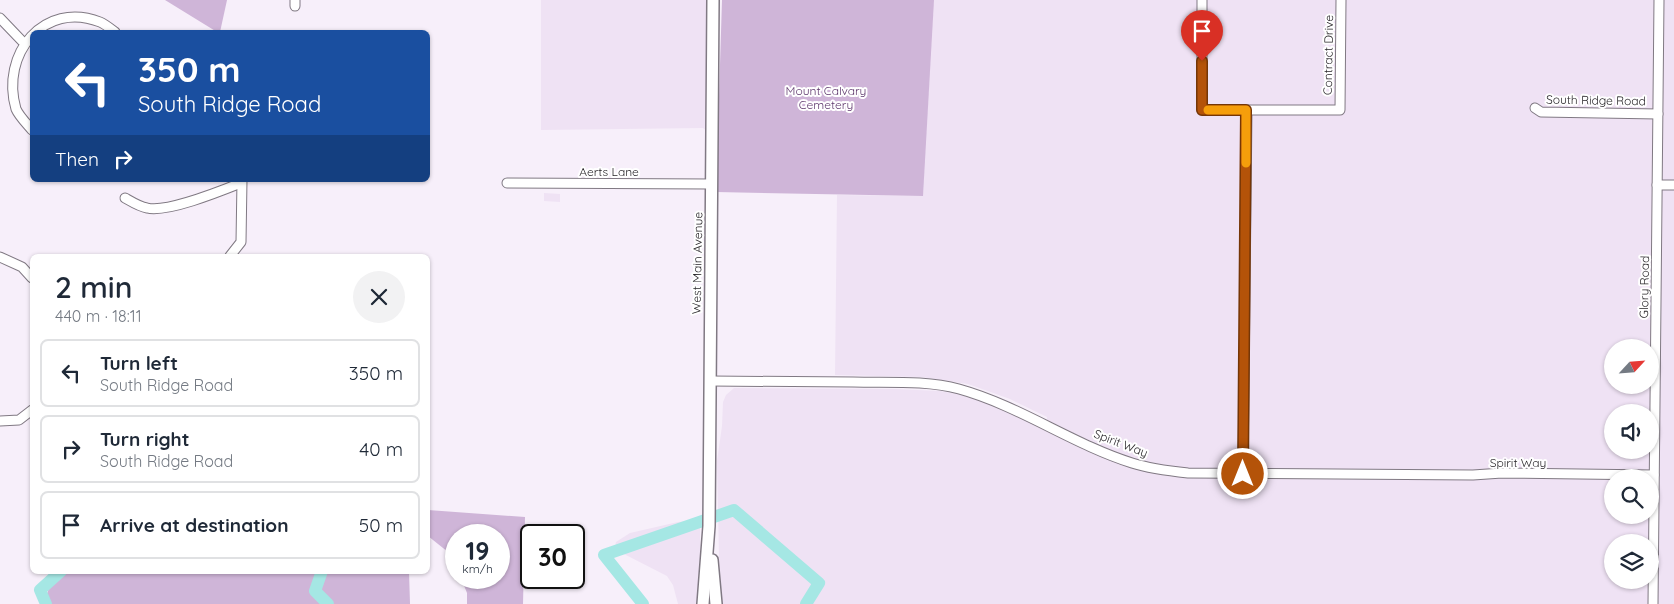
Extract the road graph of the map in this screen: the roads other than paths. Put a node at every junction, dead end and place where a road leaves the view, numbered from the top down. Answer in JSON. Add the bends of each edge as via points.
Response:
{"nodes":[{"id":1,"x":713,"y":0,"type":"edge"},
{"id":2,"x":1202,"y":0,"type":"edge"},
{"id":3,"x":1341,"y":0,"type":"edge"},
{"id":4,"x":1659,"y":0,"type":"edge"},
{"id":5,"x":0,"y":18,"type":"edge"},
{"id":6,"x":34,"y":30,"type":"edge"},
{"id":7,"x":112,"y":30,"type":"edge"},
{"id":8,"x":30,"y":34,"type":"edge"},
{"id":9,"x":22,"y":41,"type":"junction"},
{"id":10,"x":1535,"y":108,"type":"dead end"},
{"id":11,"x":1246,"y":110,"type":"junction"},
{"id":12,"x":1658,"y":114,"type":"junction"},
{"id":13,"x":30,"y":128,"type":"edge"},
{"id":14,"x":241,"y":182,"type":"edge"},
{"id":15,"x":507,"y":183,"type":"dead end"},
{"id":16,"x":711,"y":184,"type":"junction"},
{"id":17,"x":1657,"y":185,"type":"junction"},
{"id":18,"x":1674,"y":186,"type":"edge"},
{"id":19,"x":125,"y":198,"type":"dead end"},
{"id":20,"x":232,"y":254,"type":"edge"},
{"id":21,"x":0,"y":257,"type":"edge"},
{"id":22,"x":30,"y":276,"type":"edge"},
{"id":23,"x":710,"y":381,"type":"junction"},
{"id":24,"x":30,"y":412,"type":"edge"},
{"id":25,"x":0,"y":422,"type":"edge"},
{"id":26,"x":1654,"y":469,"type":"edge"},
{"id":27,"x":1243,"y":474,"type":"junction"},
{"id":28,"x":1604,"y":474,"type":"edge"},
{"id":29,"x":1654,"y":524,"type":"edge"},
{"id":30,"x":708,"y":526,"type":"junction"},
{"id":31,"x":703,"y":604,"type":"edge"},
{"id":32,"x":716,"y":604,"type":"edge"},
{"id":33,"x":1653,"y":604,"type":"edge"}],
"edges":[{"from":1,"to":16,"type":"main road","name":"West Main Avenue"},
{"from":2,"to":11,"type":"street","via":[[1202,110]]},
{"from":3,"to":11,"type":"street","name":"Contract Drive","via":[[1340,110]]},
{"from":4,"to":12,"type":"street","name":"Glory Road"},
{"from":5,"to":9,"type":"street"},
{"from":6,"to":7,"type":"street","via":[[55,19],[77,16],[101,22]]},
{"from":8,"to":9,"type":"street"},
{"from":9,"to":13,"type":"street","via":[[11,63],[9,86],[16,110]]},
{"from":10,"to":12,"type":"street","name":"South Ridge Road","via":[[1541,112]]},
{"from":11,"to":27,"type":"street"},
{"from":12,"to":17,"type":"street","name":"Glory Road"},
{"from":14,"to":19,"type":"street","via":[[168,207],[148,209]]},
{"from":14,"to":20,"type":"street","via":[[241,242]]},
{"from":15,"to":16,"type":"street","name":"Aerts Lane"},
{"from":16,"to":23,"type":"main road","name":"West Main Avenue"},
{"from":17,"to":18,"type":"street"},
{"from":17,"to":26,"type":"street","name":"Glory Road"},
{"from":21,"to":22,"type":"street"},
{"from":23,"to":27,"type":"street","name":"Spirit Way","via":[[930,384],[998,402],[1114,456],[1150,468],[1188,473]]},
{"from":23,"to":30,"type":"main road","name":"West Main Avenue"},
{"from":24,"to":25,"type":"street","via":[[19,420]]},
{"from":27,"to":28,"type":"street","name":"Spirit Way"},
{"from":29,"to":33,"type":"street","name":"Glory Road"},
{"from":30,"to":31,"type":"main road","name":"West Main Avenue"},
{"from":30,"to":32,"type":"main road","name":"West Main Avenue"}]}
